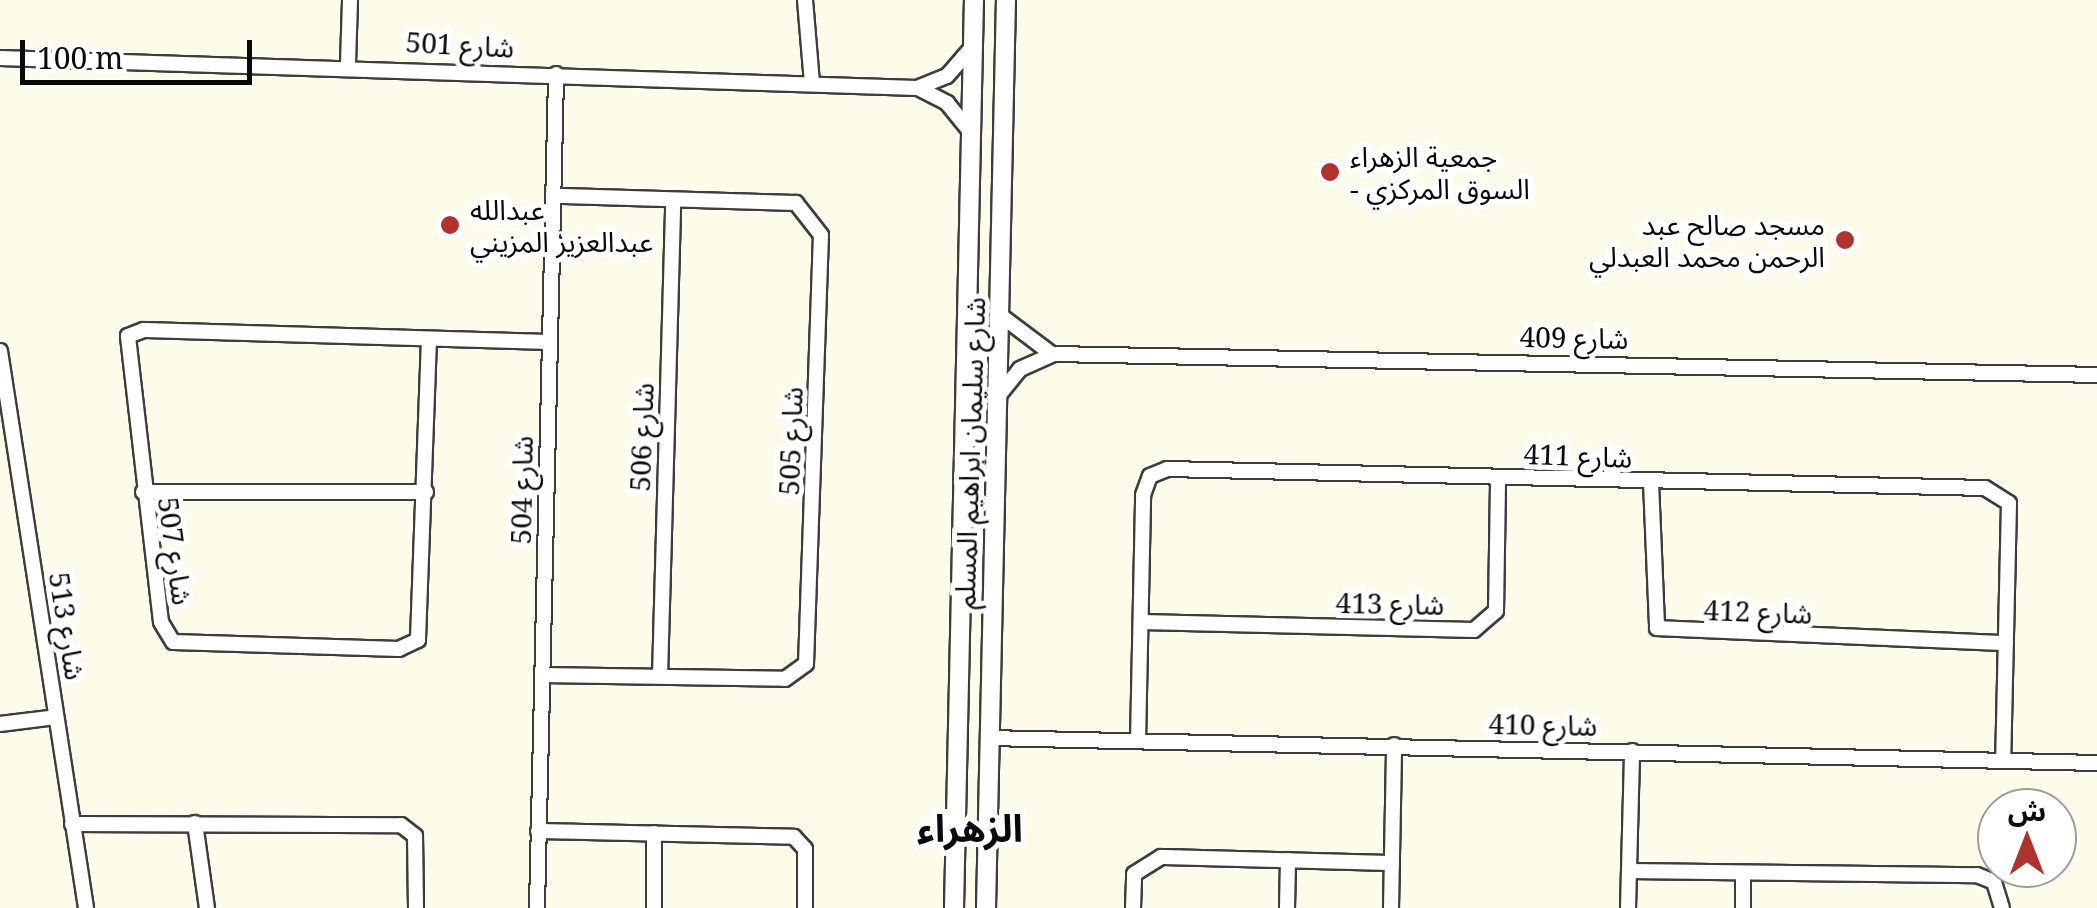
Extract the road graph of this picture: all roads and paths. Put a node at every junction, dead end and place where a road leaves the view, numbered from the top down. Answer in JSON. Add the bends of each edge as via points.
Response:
{"nodes":[{"id":1,"x":350,"y":0,"type":"edge"},
{"id":2,"x":805,"y":0,"type":"edge"},
{"id":3,"x":974,"y":0,"type":"edge"},
{"id":4,"x":1006,"y":0,"type":"edge"},
{"id":5,"x":973,"y":46,"type":"junction"},
{"id":6,"x":0,"y":58,"type":"edge"},
{"id":7,"x":348,"y":64,"type":"junction"},
{"id":8,"x":556,"y":74,"type":"junction"},
{"id":9,"x":812,"y":84,"type":"junction"},
{"id":10,"x":917,"y":88,"type":"junction"},
{"id":11,"x":972,"y":134,"type":"junction"},
{"id":12,"x":554,"y":196,"type":"junction"},
{"id":13,"x":672,"y":200,"type":"junction"},
{"id":14,"x":1000,"y":315,"type":"junction"},
{"id":15,"x":429,"y":339,"type":"junction"},
{"id":16,"x":550,"y":342,"type":"junction"},
{"id":17,"x":0,"y":352,"type":"edge"},
{"id":18,"x":1053,"y":354,"type":"junction"},
{"id":19,"x":2096,"y":375,"type":"edge"},
{"id":20,"x":998,"y":396,"type":"junction"},
{"id":21,"x":1498,"y":478,"type":"junction"},
{"id":22,"x":1651,"y":482,"type":"junction"},
{"id":23,"x":143,"y":492,"type":"junction"},
{"id":24,"x":426,"y":492,"type":"junction"},
{"id":25,"x":1142,"y":622,"type":"junction"},
{"id":26,"x":2006,"y":643,"type":"junction"},
{"id":27,"x":542,"y":675,"type":"junction"},
{"id":28,"x":660,"y":676,"type":"junction"},
{"id":29,"x":56,"y":717,"type":"junction"},
{"id":30,"x":0,"y":724,"type":"edge"},
{"id":31,"x":988,"y":738,"type":"junction"},
{"id":32,"x":1138,"y":741,"type":"junction"},
{"id":33,"x":1394,"y":746,"type":"junction"},
{"id":34,"x":1632,"y":751,"type":"junction"},
{"id":35,"x":2003,"y":761,"type":"junction"},
{"id":36,"x":2097,"y":763,"type":"edge"},
{"id":37,"x":195,"y":823,"type":"junction"},
{"id":38,"x":72,"y":824,"type":"junction"},
{"id":39,"x":538,"y":831,"type":"junction"},
{"id":40,"x":654,"y":833,"type":"junction"},
{"id":41,"x":1288,"y":860,"type":"junction"},
{"id":42,"x":1392,"y":862,"type":"junction"},
{"id":43,"x":1629,"y":871,"type":"junction"},
{"id":44,"x":1743,"y":873,"type":"junction"},
{"id":45,"x":86,"y":908,"type":"edge"},
{"id":46,"x":207,"y":908,"type":"edge"},
{"id":47,"x":416,"y":908,"type":"edge"},
{"id":48,"x":537,"y":908,"type":"edge"},
{"id":49,"x":654,"y":908,"type":"edge"},
{"id":50,"x":805,"y":908,"type":"edge"},
{"id":51,"x":954,"y":908,"type":"edge"},
{"id":52,"x":986,"y":908,"type":"edge"},
{"id":53,"x":1133,"y":908,"type":"edge"},
{"id":54,"x":1287,"y":908,"type":"edge"},
{"id":55,"x":1391,"y":908,"type":"edge"},
{"id":56,"x":1628,"y":908,"type":"edge"},
{"id":57,"x":1743,"y":908,"type":"edge"},
{"id":58,"x":2002,"y":908,"type":"edge"}],
"edges":[{"from":1,"to":7,"type":"street"},
{"from":2,"to":9,"type":"street"},
{"from":3,"to":5,"type":"street","name":"شارع سليمان ابراهيم المسلم"},
{"from":4,"to":14,"type":"street","name":"شارع سليمان ابراهيم المسلم"},
{"from":5,"to":10,"type":"street","via":[[948,76]]},
{"from":5,"to":11,"type":"street","name":"شارع سليمان ابراهيم المسلم"},
{"from":6,"to":7,"type":"street","name":"شارع 501"},
{"from":7,"to":8,"type":"street","name":"شارع 501"},
{"from":8,"to":9,"type":"street","name":"شارع 501"},
{"from":8,"to":12,"type":"street","name":"شارع 504"},
{"from":9,"to":10,"type":"street","name":"شارع 501"},
{"from":10,"to":11,"type":"street","via":[[947,102]]},
{"from":11,"to":51,"type":"street","name":"شارع سليمان ابراهيم المسلم"},
{"from":12,"to":13,"type":"street","name":"شارع 505"},
{"from":12,"to":16,"type":"street","name":"شارع 504"},
{"from":13,"to":28,"type":"street","name":"شارع 506"},
{"from":13,"to":28,"type":"street","name":"شارع 505","via":[[787,202],[811,212],[821,235],[806,664],[784,679]]},
{"from":14,"to":18,"type":"street"},
{"from":14,"to":20,"type":"street","name":"شارع سليمان ابراهيم المسلم"},
{"from":15,"to":16,"type":"street","name":"شارع 507"},
{"from":15,"to":23,"type":"street","name":"شارع 507","via":[[132,332],[124,352]]},
{"from":15,"to":24,"type":"street","name":"شارع 507"},
{"from":16,"to":27,"type":"street","name":"شارع 504"},
{"from":17,"to":29,"type":"street","name":"شارع 513"},
{"from":18,"to":19,"type":"street","name":"شارع 409"},
{"from":18,"to":20,"type":"street","via":[[1020,369]]},
{"from":20,"to":31,"type":"street","name":"شارع سليمان ابراهيم المسلم"},
{"from":21,"to":22,"type":"street","name":"شارع 411"},
{"from":21,"to":25,"type":"street","name":"شارع 413","via":[[1496,611],[1474,630]]},
{"from":21,"to":25,"type":"street","name":"شارع 411","via":[[1167,469],[1150,476],[1143,495]]},
{"from":22,"to":26,"type":"street","name":"شارع 412","via":[[1657,628]]},
{"from":22,"to":26,"type":"street","name":"شارع 411","via":[[2000,494],[2009,503]]},
{"from":23,"to":24,"type":"street"},
{"from":23,"to":24,"type":"street","name":"شارع 507","via":[[162,628],[172,642],[399,649],[423,631]]},
{"from":25,"to":32,"type":"street","name":"شارع 411"},
{"from":26,"to":35,"type":"street","name":"شارع 411"},
{"from":27,"to":28,"type":"street","name":"شارع 505"},
{"from":27,"to":39,"type":"street","name":"شارع 504"},
{"from":29,"to":30,"type":"street"},
{"from":29,"to":38,"type":"street","name":"شارع 513"},
{"from":31,"to":32,"type":"street","name":"شارع 410"},
{"from":31,"to":52,"type":"street","name":"شارع سليمان ابراهيم المسلم"},
{"from":32,"to":33,"type":"street","name":"شارع 410"},
{"from":33,"to":34,"type":"street","name":"شارع 410"},
{"from":33,"to":42,"type":"street"},
{"from":34,"to":35,"type":"street","name":"شارع 410"},
{"from":34,"to":43,"type":"street"},
{"from":35,"to":36,"type":"street","name":"شارع 410"},
{"from":37,"to":38,"type":"street"},
{"from":37,"to":46,"type":"street"},
{"from":37,"to":47,"type":"street","via":[[406,826],[415,836]]},
{"from":38,"to":45,"type":"street","name":"شارع 513"},
{"from":39,"to":40,"type":"street"},
{"from":39,"to":48,"type":"street","name":"شارع 504"},
{"from":40,"to":49,"type":"street"},
{"from":40,"to":50,"type":"street","via":[[794,837],[804,849]]},
{"from":41,"to":42,"type":"street"},
{"from":41,"to":53,"type":"street","via":[[1144,861]]},
{"from":41,"to":54,"type":"street"},
{"from":42,"to":55,"type":"street"},
{"from":43,"to":44,"type":"street"},
{"from":43,"to":56,"type":"street"},
{"from":44,"to":57,"type":"street"},
{"from":44,"to":58,"type":"street","via":[[1978,875],[1994,882]]}]}
